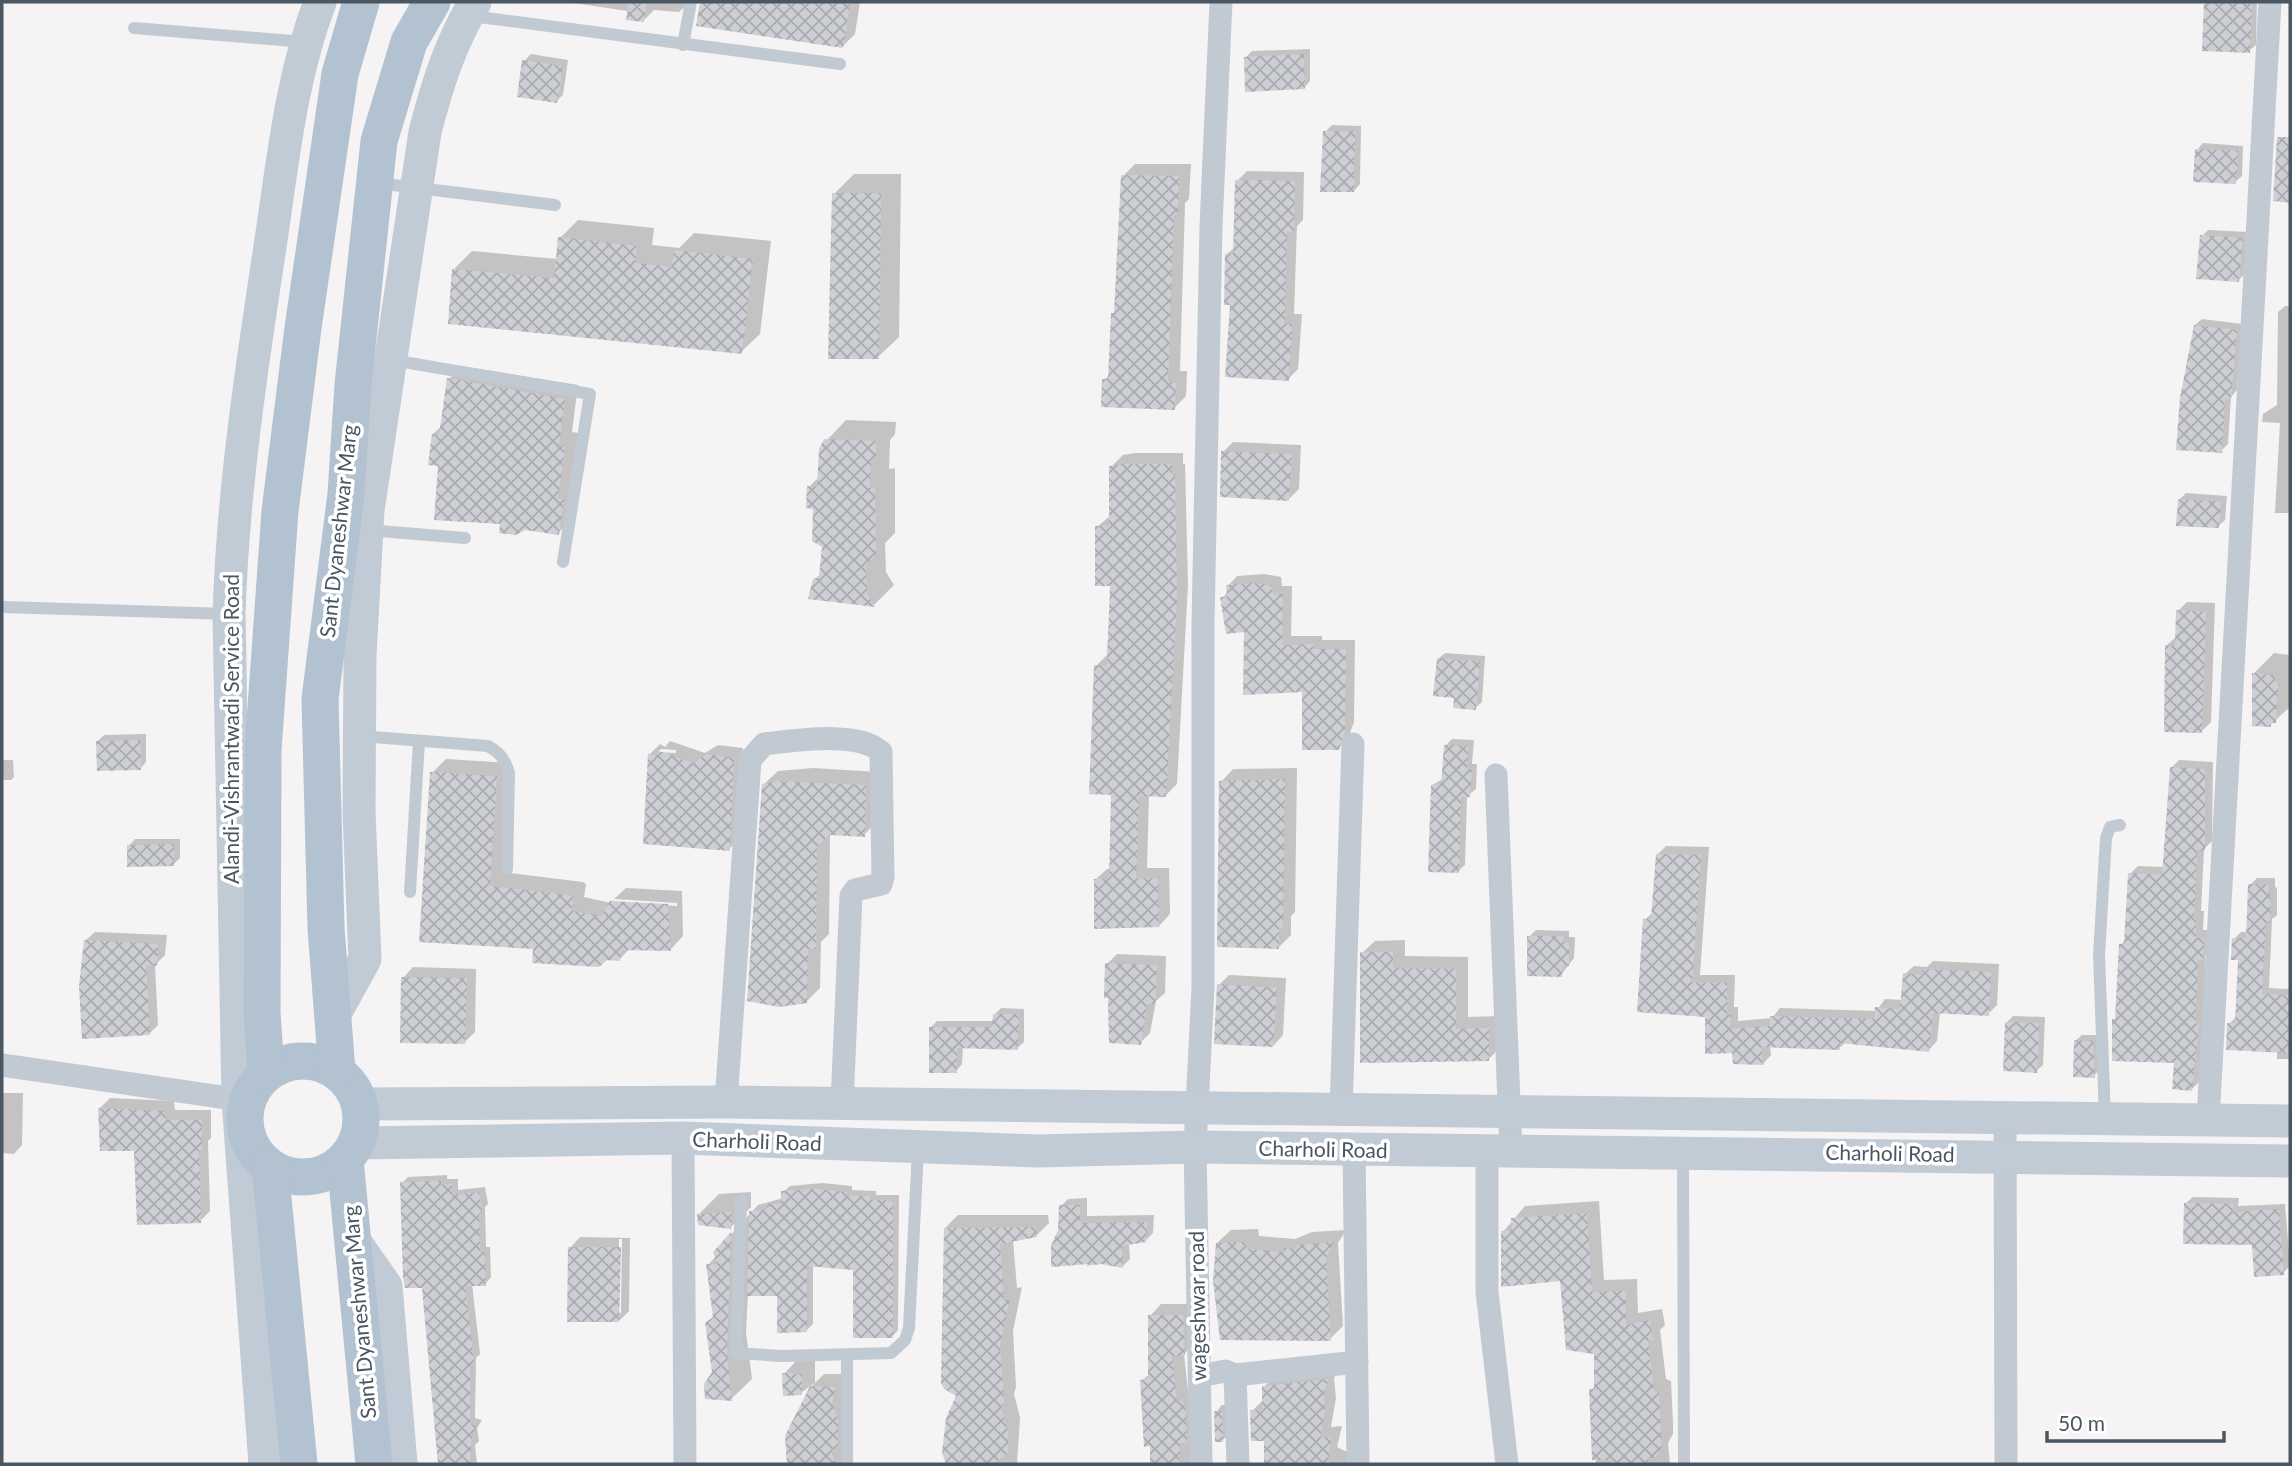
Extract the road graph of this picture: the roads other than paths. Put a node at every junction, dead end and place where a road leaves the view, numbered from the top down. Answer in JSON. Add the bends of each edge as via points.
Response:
{"nodes":[{"id":1,"x":320,"y":2,"type":"edge"},
{"id":2,"x":361,"y":2,"type":"edge"},
{"id":3,"x":432,"y":2,"type":"edge"},
{"id":4,"x":691,"y":2,"type":"edge"},
{"id":5,"x":1221,"y":2,"type":"edge"},
{"id":6,"x":2270,"y":2,"type":"edge"},
{"id":7,"x":471,"y":9,"type":"edge"},
{"id":8,"x":134,"y":28,"type":"dead end"},
{"id":9,"x":305,"y":42,"type":"junction"},
{"id":10,"x":683,"y":46,"type":"junction"},
{"id":11,"x":840,"y":64,"type":"dead end"},
{"id":12,"x":375,"y":183,"type":"junction"},
{"id":13,"x":416,"y":189,"type":"junction"},
{"id":14,"x":555,"y":205,"type":"dead end"},
{"id":15,"x":391,"y":360,"type":"junction"},
{"id":16,"x":367,"y":530,"type":"junction"},
{"id":17,"x":465,"y":538,"type":"dead end"},
{"id":18,"x":563,"y":562,"type":"dead end"},
{"id":19,"x":2,"y":607,"type":"edge"},
{"id":20,"x":229,"y":614,"type":"junction"},
{"id":21,"x":360,"y":736,"type":"junction"},
{"id":22,"x":419,"y":741,"type":"junction"},
{"id":23,"x":1353,"y":744,"type":"dead end"},
{"id":24,"x":1496,"y":775,"type":"dead end"},
{"id":25,"x":2120,"y":825,"type":"dead end"},
{"id":26,"x":507,"y":869,"type":"dead end"},
{"id":27,"x":410,"y":892,"type":"dead end"},
{"id":28,"x":332,"y":1019,"type":"junction"},
{"id":29,"x":2,"y":1065,"type":"edge"},
{"id":30,"x":337,"y":1072,"type":"junction"},
{"id":31,"x":250,"y":1091,"type":"junction"},
{"id":32,"x":726,"y":1102,"type":"junction"},
{"id":33,"x":550,"y":1103,"type":"junction"},
{"id":34,"x":359,"y":1104,"type":"junction"},
{"id":35,"x":842,"y":1104,"type":"junction"},
{"id":36,"x":1196,"y":1109,"type":"junction"},
{"id":37,"x":1341,"y":1111,"type":"junction"},
{"id":38,"x":1510,"y":1112,"type":"junction"},
{"id":39,"x":2005,"y":1117,"type":"junction"},
{"id":40,"x":2105,"y":1119,"type":"junction"},
{"id":41,"x":2208,"y":1120,"type":"junction"},
{"id":42,"x":2290,"y":1121,"type":"edge"},
{"id":43,"x":683,"y":1138,"type":"junction"},
{"id":44,"x":549,"y":1140,"type":"junction"},
{"id":45,"x":1195,"y":1147,"type":"junction"},
{"id":46,"x":918,"y":1149,"type":"junction"},
{"id":47,"x":351,"y":1151,"type":"junction"},
{"id":48,"x":1354,"y":1151,"type":"junction"},
{"id":49,"x":1683,"y":1152,"type":"junction"},
{"id":50,"x":1499,"y":1153,"type":"junction"},
{"id":51,"x":2003,"y":1155,"type":"junction"},
{"id":52,"x":2290,"y":1161,"type":"edge"},
{"id":53,"x":270,"y":1167,"type":"junction"},
{"id":54,"x":741,"y":1200,"type":"dead end"},
{"id":55,"x":353,"y":1239,"type":"junction"},
{"id":56,"x":847,"y":1356,"type":"junction"},
{"id":57,"x":1357,"y":1362,"type":"junction"},
{"id":58,"x":1235,"y":1375,"type":"junction"},
{"id":59,"x":1200,"y":1376,"type":"junction"},
{"id":60,"x":265,"y":1464,"type":"edge"},
{"id":61,"x":299,"y":1464,"type":"edge"},
{"id":62,"x":374,"y":1464,"type":"edge"},
{"id":63,"x":401,"y":1464,"type":"edge"},
{"id":64,"x":685,"y":1464,"type":"edge"},
{"id":65,"x":847,"y":1464,"type":"edge"},
{"id":66,"x":1201,"y":1464,"type":"edge"},
{"id":67,"x":1238,"y":1464,"type":"edge"},
{"id":68,"x":1358,"y":1464,"type":"edge"},
{"id":69,"x":1507,"y":1464,"type":"edge"},
{"id":70,"x":1684,"y":1464,"type":"edge"},
{"id":71,"x":2006,"y":1464,"type":"edge"}],
"edges":[{"from":1,"to":9,"type":"street","name":"Alandi-Vishrantwadi Service Road"},
{"from":2,"to":31,"type":"main road","via":[[340,74],[280,511],[263,750],[262,1012]]},
{"from":3,"to":12,"type":"main road","name":"Sant Dyaneshwar Marg","via":[[409,42],[379,141]]},
{"from":4,"to":10,"type":"lane"},
{"from":5,"to":36,"type":"street","name":"wageshwar road","via":[[1211,226],[1203,624],[1203,987]]},
{"from":6,"to":41,"type":"street"},
{"from":7,"to":10,"type":"lane"},
{"from":7,"to":13,"type":"street","via":[[440,73]]},
{"from":8,"to":9,"type":"lane"},
{"from":9,"to":20,"type":"street","name":"Alandi-Vishrantwadi Service Road","via":[[242,436]]},
{"from":10,"to":11,"type":"lane"},
{"from":12,"to":13,"type":"lane"},
{"from":12,"to":28,"type":"main road","name":"Sant Dyaneshwar Marg","via":[[346,494],[320,699]]},
{"from":13,"to":14,"type":"lane"},
{"from":13,"to":15,"type":"street"},
{"from":15,"to":16,"type":"street"},
{"from":15,"to":18,"type":"lane","via":[[590,394]]},
{"from":16,"to":17,"type":"lane"},
{"from":16,"to":21,"type":"street"},
{"from":19,"to":20,"type":"lane"},
{"from":20,"to":31,"type":"street","name":"Alandi-Vishrantwadi Service Road"},
{"from":21,"to":22,"type":"lane"},
{"from":21,"to":28,"type":"street","via":[[365,960]]},
{"from":22,"to":26,"type":"lane","via":[[488,746],[505,760],[509,773]]},
{"from":22,"to":27,"type":"lane"},
{"from":23,"to":37,"type":"street"},
{"from":24,"to":38,"type":"street"},
{"from":25,"to":40,"type":"lane","via":[[2110,827],[2106,838],[2099,956]]},
{"from":28,"to":30,"type":"main road","name":"Sant Dyaneshwar Marg"},
{"from":29,"to":31,"type":"street"},
{"from":30,"to":31,"type":"main road","via":[[301,1061],[283,1065]]},
{"from":30,"to":34,"type":"main road","via":[[351,1086]]},
{"from":31,"to":53,"type":"main road","via":[[244,1124],[258,1157]]},
{"from":31,"to":60,"type":"street","name":"Alandi-Vishrantwadi Service Road"},
{"from":32,"to":33,"type":"street","name":"Charholi Road"},
{"from":32,"to":35,"type":"street","name":"Charholi Road"},
{"from":32,"to":35,"type":"street","via":[[750,760],[764,744],[814,740],[864,742],[880,752],[883,877],[881,884],[855,890],[851,896]]},
{"from":33,"to":34,"type":"street","name":"Charholi Road"},
{"from":33,"to":44,"type":"street"},
{"from":34,"to":47,"type":"main road","via":[[361,1124]]},
{"from":35,"to":36,"type":"street","name":"Charholi Road"},
{"from":36,"to":37,"type":"street","name":"Charholi Road"},
{"from":36,"to":45,"type":"street","name":"wageshwar road"},
{"from":37,"to":38,"type":"street","name":"Charholi Road"},
{"from":38,"to":39,"type":"street","name":"Charholi Road"},
{"from":38,"to":50,"type":"street"},
{"from":39,"to":40,"type":"street","name":"Charholi Road"},
{"from":39,"to":51,"type":"street"},
{"from":40,"to":41,"type":"street","name":"Charholi Road"},
{"from":41,"to":42,"type":"street","name":"Charholi Road"},
{"from":43,"to":44,"type":"street","name":"Charholi Road"},
{"from":43,"to":46,"type":"street","name":"Charholi Road"},
{"from":43,"to":64,"type":"street"},
{"from":44,"to":47,"type":"street","name":"Charholi Road"},
{"from":45,"to":46,"type":"street","name":"Charholi Road"},
{"from":45,"to":48,"type":"street","name":"Charholi Road"},
{"from":45,"to":59,"type":"street","name":"wageshwar road"},
{"from":46,"to":56,"type":"lane","via":[[905,1340],[891,1353]]},
{"from":47,"to":53,"type":"main road","via":[[329,1171],[310,1177],[290,1176]]},
{"from":47,"to":55,"type":"main road","name":"Sant Dyaneshwar Marg"},
{"from":48,"to":50,"type":"street","name":"Charholi Road"},
{"from":48,"to":57,"type":"street"},
{"from":49,"to":50,"type":"street","name":"Charholi Road"},
{"from":49,"to":51,"type":"street","name":"Charholi Road"},
{"from":49,"to":70,"type":"lane"},
{"from":50,"to":69,"type":"street","via":[[1487,1292]]},
{"from":51,"to":52,"type":"street","name":"Charholi Road"},
{"from":51,"to":71,"type":"street"},
{"from":53,"to":61,"type":"main road"},
{"from":54,"to":56,"type":"lane","via":[[736,1353]]},
{"from":55,"to":62,"type":"main road","name":"Sant Dyaneshwar Marg"},
{"from":55,"to":63,"type":"street","via":[[386,1286]]},
{"from":56,"to":65,"type":"lane"},
{"from":57,"to":58,"type":"street"},
{"from":57,"to":68,"type":"street"},
{"from":58,"to":59,"type":"street","via":[[1225,1371]]},
{"from":58,"to":67,"type":"street"},
{"from":59,"to":66,"type":"street","name":"wageshwar road"}]}
